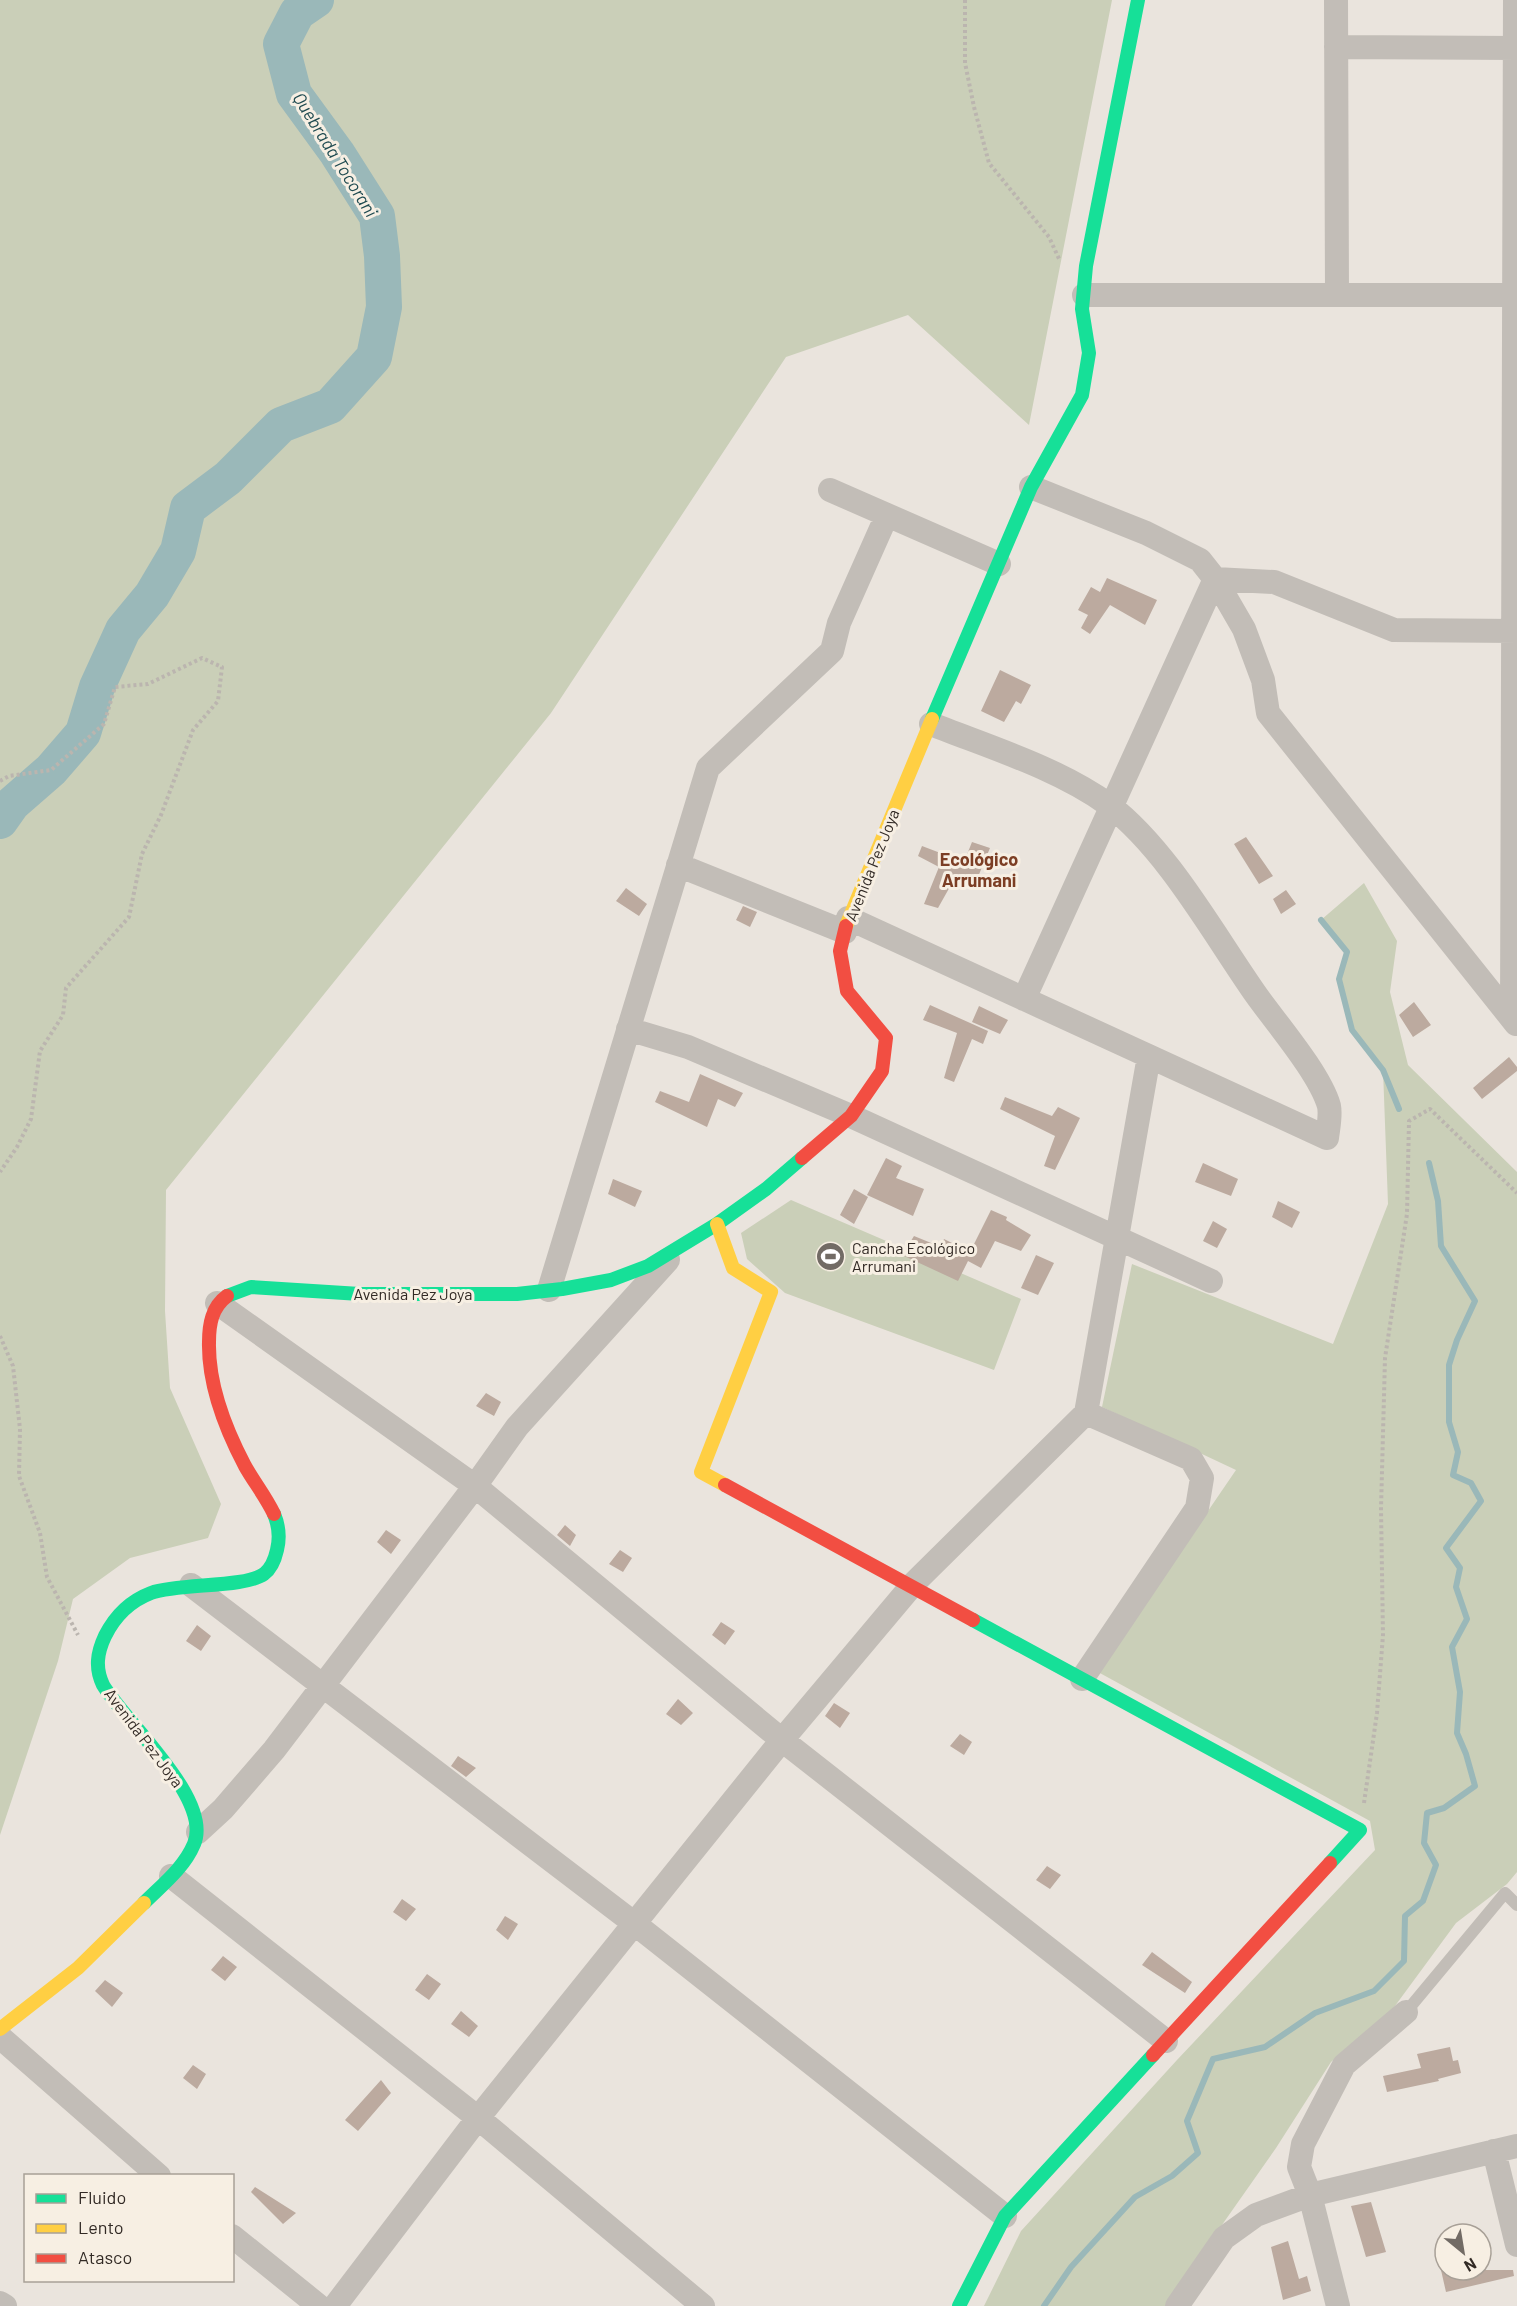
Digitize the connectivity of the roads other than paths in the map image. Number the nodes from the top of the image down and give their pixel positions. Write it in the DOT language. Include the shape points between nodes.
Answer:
graph roads {
  1 [pos="1138,0"];
  2 [pos="1336,0"];
  3 [pos="1515,0"];
  4 [pos="1336,47"];
  5 [pos="1516,48"];
  6 [pos="1084,295"];
  7 [pos="1337,295"];
  8 [pos="1516,295"];
  9 [pos="1031,487"];
  10 [pos="830,490"];
  11 [pos="887,515"];
  12 [pos="999,564"];
  13 [pos="1215,579"];
  14 [pos="1515,631"];
  15 [pos="931,723"];
  16 [pos="1111,808"];
  17 [pos="678,865"];
  18 [pos="847,925"];
  19 [pos="1024,999"];
  20 [pos="1515,1021"];
  21 [pos="628,1029"];
  22 [pos="1149,1056"];
  23 [pos="851,1116"];
  24 [pos="717,1224"];
  25 [pos="1117,1237"];
  26 [pos="677,1250"];
  27 [pos="1211,1281"];
  28 [pos="549,1290"];
  29 [pos="217,1303"];
  30 [pos="1086,1413"];
  31 [pos="475,1486"];
  32 [pos="191,1585"];
  33 [pos="911,1586"];
  34 [pos="1082,1679"];
  35 [pos="322,1684"];
  36 [pos="782,1740"];
  37 [pos="198,1832"];
  38 [pos="171,1876"];
  39 [pos="1517,1905"];
  40 [pos="635,1924"];
  41 [pos="1406,2012"];
  42 [pos="0,2029"];
  43 [pos="0,2037"];
  44 [pos="1166,2041"];
  45 [pos="478,2118"];
  46 [pos="1506,2148"];
  47 [pos="158,2174"];
  48 [pos="1310,2195"];
  49 [pos="1005,2216"];
  50 [pos="234,2238"];
  51 [pos="1517,2245"];
  52 [pos="0,2303"];
  53 [pos="5,2306"];
  54 [pos="318,2306"];
  55 [pos="335,2306"];
  56 [pos="703,2306"];
  57 [pos="959,2306"];
  58 [pos="1177,2306"];
  59 [pos="1338,2306"];
  1 -- 6 [label="street, Avenida Pez Joya" via="1086,266"];
  2 -- 4 [label="street"];
  3 -- 5 [label="street"];
  4 -- 5 [label="street"];
  4 -- 7 [label="street"];
  5 -- 8 [label="street"];
  6 -- 7 [label="street"];
  6 -- 9 [label="street, Avenida Pez Joya" via="1082,309 1089,353 1082,395"];
  7 -- 8 [label="street"];
  8 -- 14 [label="street"];
  9 -- 12 [label="street, Avenida Pez Joya"];
  9 -- 13 [label="street" via="1146,533 1200,560"];
  10 -- 11 [label="street"];
  11 -- 12 [label="street"];
  11 -- 17 [label="street" via="839,622 832,651 708,768"];
  12 -- 15 [label="street, Avenida Pez Joya"];
  13 -- 14 [label="street" via="1274,582 1394,630"];
  13 -- 16 [label="street"];
  13 -- 20 [label="street" via="1244,629 1263,680 1268,713"];
  14 -- 20 [label="street"];
  15 -- 16 [label="street" via="1064,778"];
  15 -- 18 [label="street, Avenida Pez Joya"];
  16 -- 19 [label="street"];
  16 -- 22 [label="street" via="1143,838 1176,879 1315,1077 1329,1107 1327,1138"];
  17 -- 18 [label="street"];
  17 -- 21 [label="street"];
  18 -- 19 [label="street"];
  18 -- 23 [label="street, Avenida Pez Joya" via="840,951 847,991 886,1038 882,1071"];
  19 -- 22 [label="street"];
  21 -- 23 [label="street" via="688,1047"];
  21 -- 28 [label="street"];
  22 -- 25 [label="street"];
  23 -- 24 [label="street, Avenida Pez Joya" via="765,1190"];
  23 -- 25 [label="street"];
  24 -- 26 [label="street, Avenida Pez Joya"];
  24 -- 33 [label="street" via="733,1268 771,1292 701,1472"];
  25 -- 27 [label="street"];
  25 -- 30 [label="street"];
  26 -- 28 [label="street, Avenida Pez Joya" via="611,1280"];
  26 -- 31 [label="street" via="517,1427"];
  28 -- 29 [label="street, Avenida Pez Joya" via="517,1294 360,1294 251,1287 234,1291"];
  29 -- 31 [label="street"];
  29 -- 32 [label="street, Avenida Pez Joya" via="208,1348 214,1383 226,1424 279,1533 276,1559 264,1575 245,1581"];
  30 -- 33 [label="street"];
  30 -- 34 [label="street" via="1191,1459 1202,1478 1197,1508"];
  31 -- 35 [label="street"];
  31 -- 36 [label="street"];
  32 -- 35 [label="street"];
  32 -- 37 [label="street, Avenida Pez Joya" via="151,1591 128,1604 111,1624 101,1645 98,1671 110,1696 180,1783 197,1814"];
  33 -- 34 [label="street"];
  33 -- 36 [label="street"];
  34 -- 44 [label="street" via="1360,1830"];
  35 -- 37 [label="street" via="274,1750"];
  35 -- 40 [label="street"];
  36 -- 40 [label="street"];
  36 -- 44 [label="street"];
  37 -- 38 [label="street" via="189,1855"];
  38 -- 42 [label="street" via="86,1960"];
  38 -- 45 [label="street"];
  39 -- 41 [label="lane" via="1505,1893"];
  40 -- 45 [label="street"];
  40 -- 49 [label="street"];
  41 -- 48 [label="street" via="1344,2065 1303,2144 1299,2167"];
  43 -- 47 [label="street"];
  44 -- 49 [label="street"];
  45 -- 55 [label="street"];
  45 -- 56 [label="street"];
  46 -- 48 [label="street"];
  46 -- 51 [label="street"];
  48 -- 58 [label="street" via="1256,2215 1224,2238"];
  48 -- 59 [label="street"];
  49 -- 57 [label="street"];
  50 -- 54 [label="street"];
  52 -- 53 [label="street"];
}
